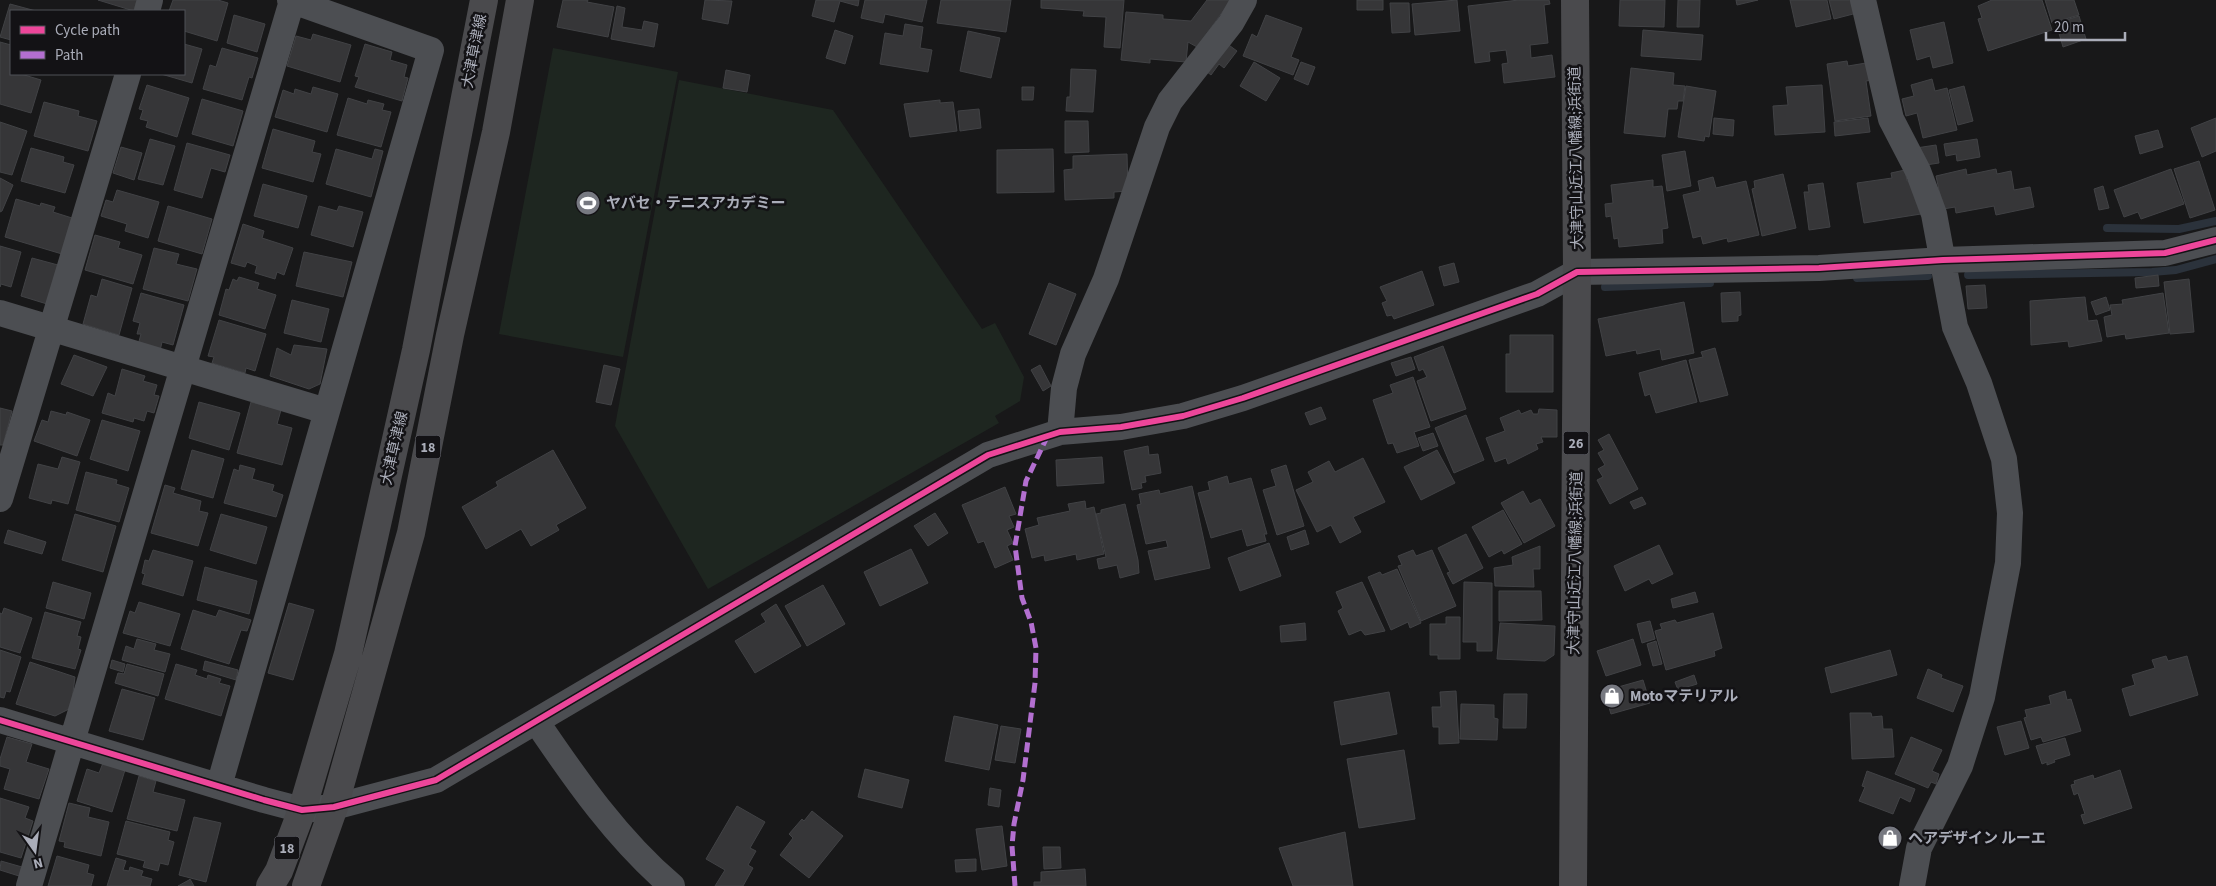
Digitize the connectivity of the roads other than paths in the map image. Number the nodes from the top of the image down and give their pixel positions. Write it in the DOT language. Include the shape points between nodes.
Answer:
graph roads {
  1 [pos="291,0"];
  2 [pos="484,0"];
  3 [pos="520,0"];
  4 [pos="1244,0"];
  5 [pos="1575,0"];
  6 [pos="1863,0"];
  7 [pos="128,75"];
  8 [pos="2216,240"];
  9 [pos="1943,260"];
  10 [pos="1577,272"];
  11 [pos="0,313"];
  12 [pos="51,329"];
  13 [pos="183,368"];
  14 [pos="326,411"];
  15 [pos="1060,432"];
  16 [pos="0,499"];
  17 [pos="0,720"];
  18 [pos="536,721"];
  19 [pos="72,742"];
  20 [pos="219,786"];
  21 [pos="334,807"];
  22 [pos="302,810"];
  23 [pos="29,886"];
  24 [pos="270,886"];
  25 [pos="306,886"];
  26 [pos="672,886"];
  27 [pos="1573,886"];
  28 [pos="1912,886"];
  1 -- 13 [label="street"];
  1 -- 14 [label="street" via="431,50"];
  2 -- 22 [label="main road, 大津草津線 / 18" via="416,350 348,654"];
  3 -- 21 [label="main road, 18" via="496,132 450,335 411,533"];
  4 -- 15 [label="street" via="1231,23 1170,101 1157,127 1106,279 1073,354 1064,388"];
  5 -- 10 [label="main road, 大津守山近江八幡線;浜街道 / 26"];
  6 -- 9 [label="street" via="1891,119 1918,171 1934,214"];
  7 -- 12 [label="street"];
  8 -- 9 [label="street" via="2165,252"];
  9 -- 10 [label="street" via="1819,268"];
  9 -- 28 [label="street" via="1955,327 1979,383 2004,459 2010,513 2008,563 1982,697 1960,766 1920,848"];
  10 -- 15 [label="street" via="1537,294 1243,398 1166,419"];
  10 -- 27 [label="main road, 大津守山近江八幡線;浜街道 / 26"];
  11 -- 12 [label="street"];
  12 -- 13 [label="street"];
  12 -- 16 [label="street"];
  13 -- 14 [label="street"];
  13 -- 19 [label="street"];
  14 -- 20 [label="street"];
  15 -- 18 [label="street" via="988,455"];
  17 -- 19 [label="street"];
  18 -- 21 [label="street" via="436,780"];
  18 -- 26 [label="street" via="574,778 622,838"];
  19 -- 20 [label="street"];
  19 -- 23 [label="street"];
  20 -- 22 [label="street"];
  21 -- 22 [label="street"];
  21 -- 25 [label="main road, 18"];
  22 -- 24 [label="main road, 大津草津線 / 18"];
}
